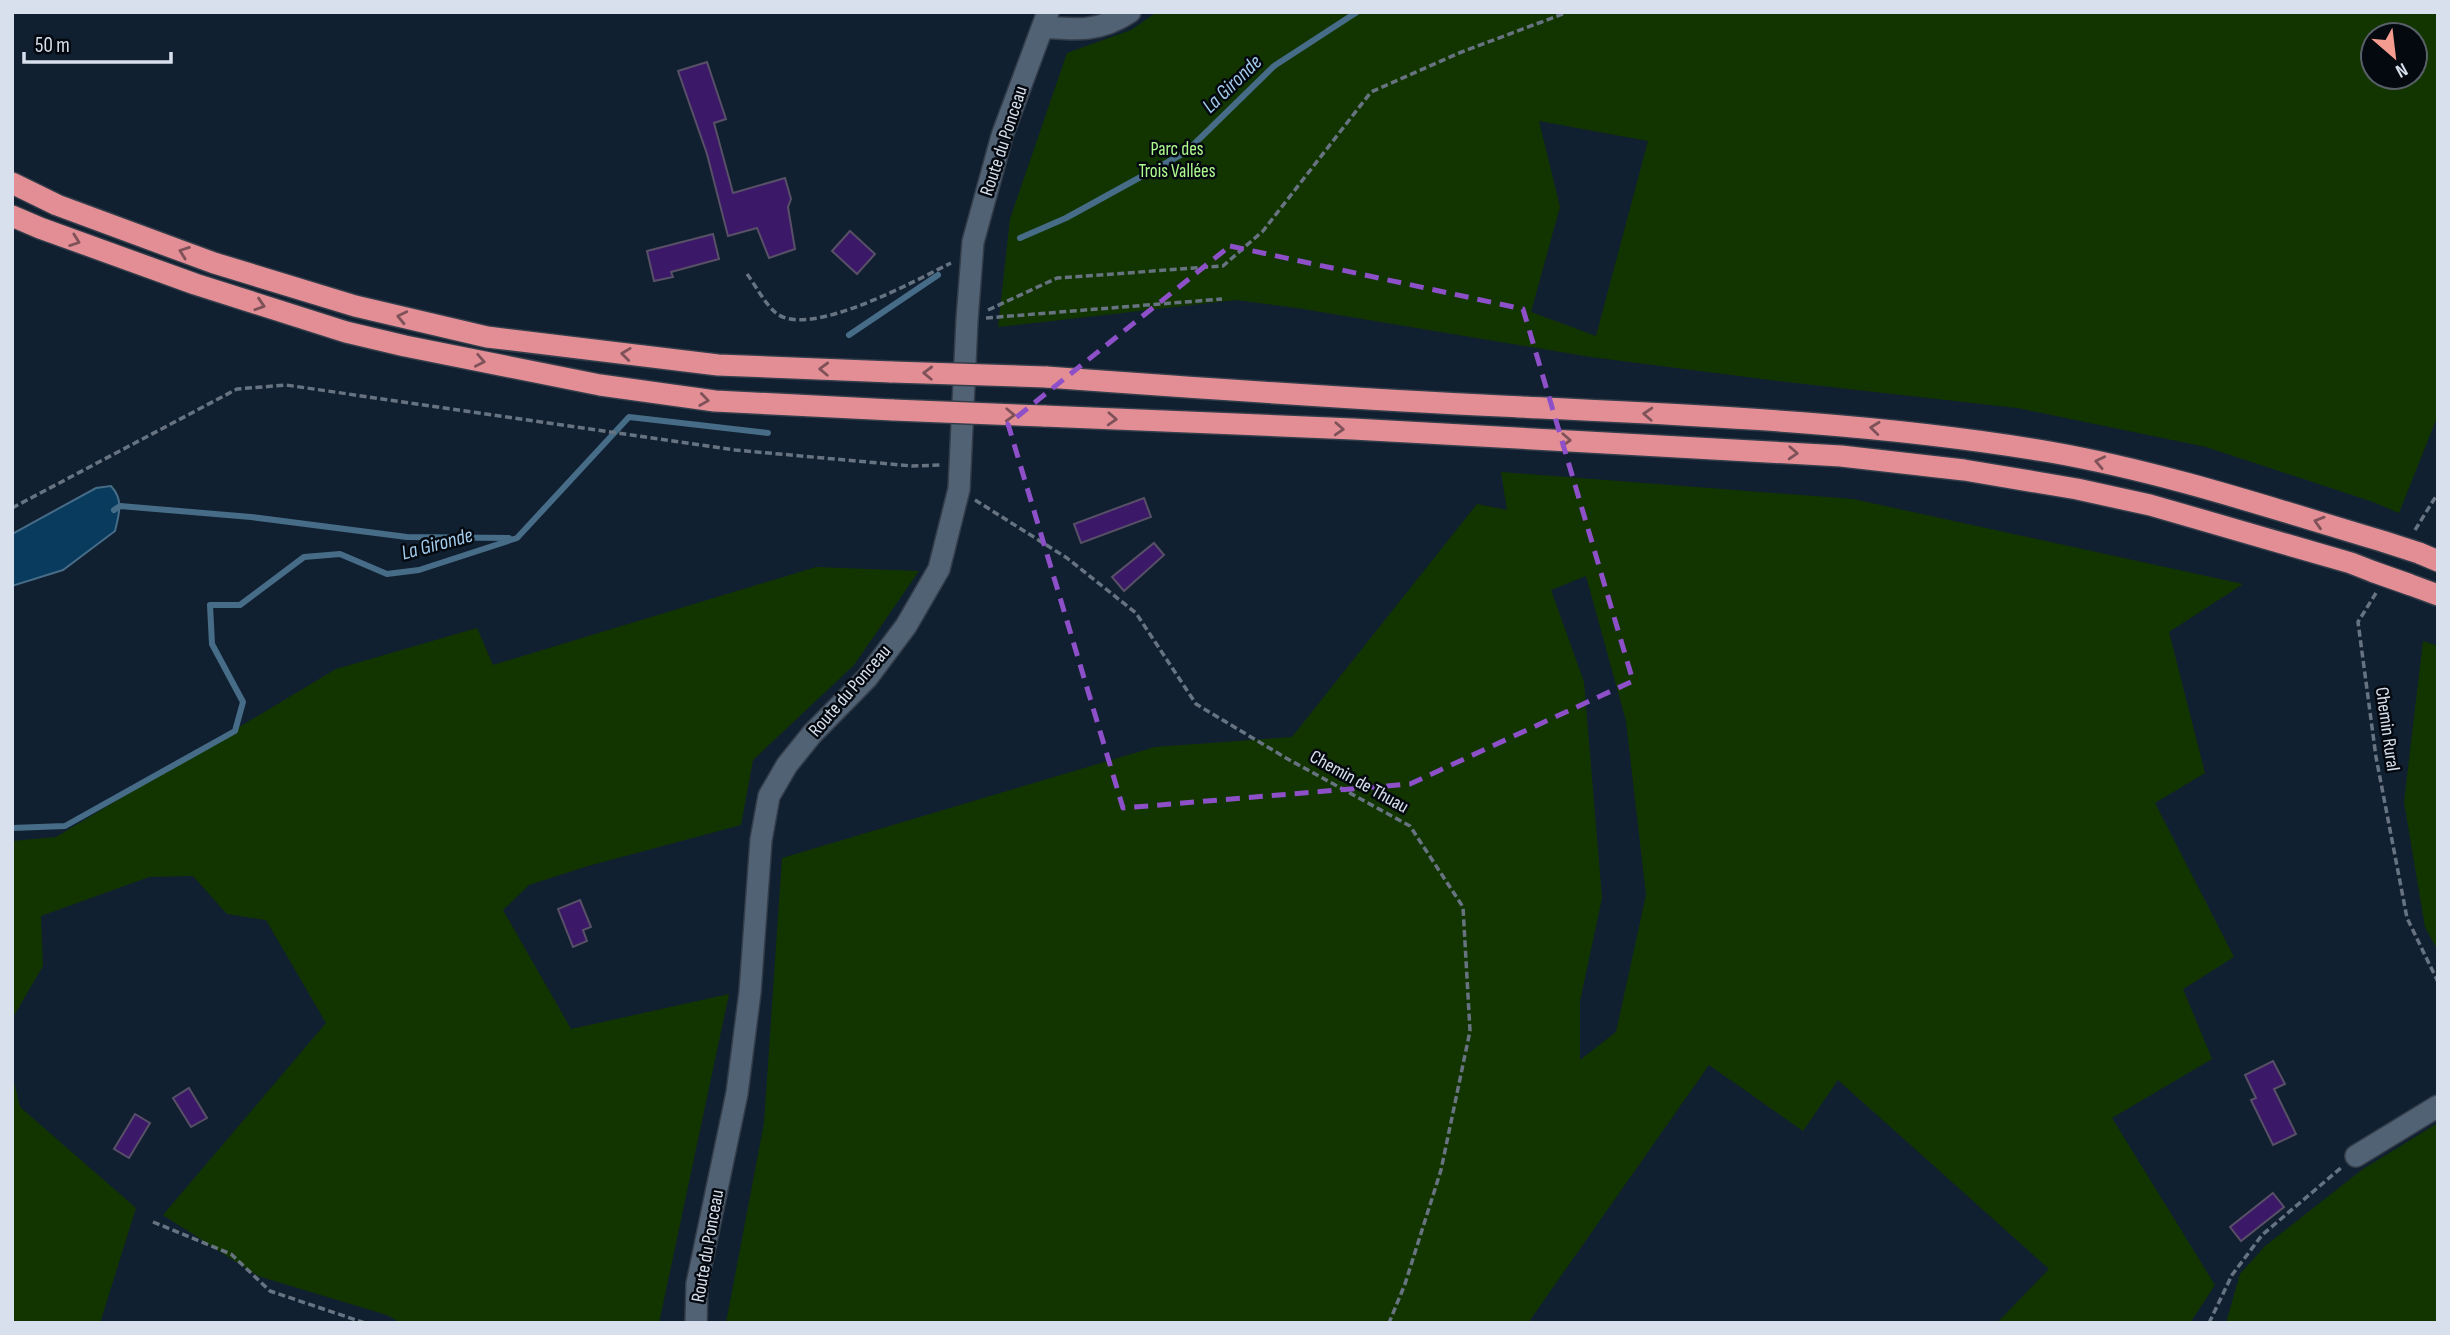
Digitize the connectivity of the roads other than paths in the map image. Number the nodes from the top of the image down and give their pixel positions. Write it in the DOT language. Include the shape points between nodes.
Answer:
graph roads {
  1 [pos="1130,12"];
  2 [pos="1046,20"];
  3 [pos="12,183"];
  4 [pos="12,216"];
  5 [pos="2422,551"];
  6 [pos="2438,595"];
  7 [pos="2438,1106"];
  8 [pos="2356,1156"];
  9 [pos="696,1323"];
  1 -- 2 [label="street" via="1084,30"];
  2 -- 9 [label="street, Route du Ponceau" via="1002,136 973,242 959,489 939,569 906,626 867,678 811,734 769,796 737,1093 697,1284"];
  5 -- 3 [label="highway, one-way, bridge" via="2159,474 1943,436 1831,424 1046,377 718,365 487,337 355,306 214,263 57,205"];
  4 -- 6 [label="highway, one-way, bridge" via="195,284 346,332 600,385 715,401 1841,456 2077,489 2150,505 2351,563 2377,580 2408,584"];
  7 -- 8 [label="street"];
}
